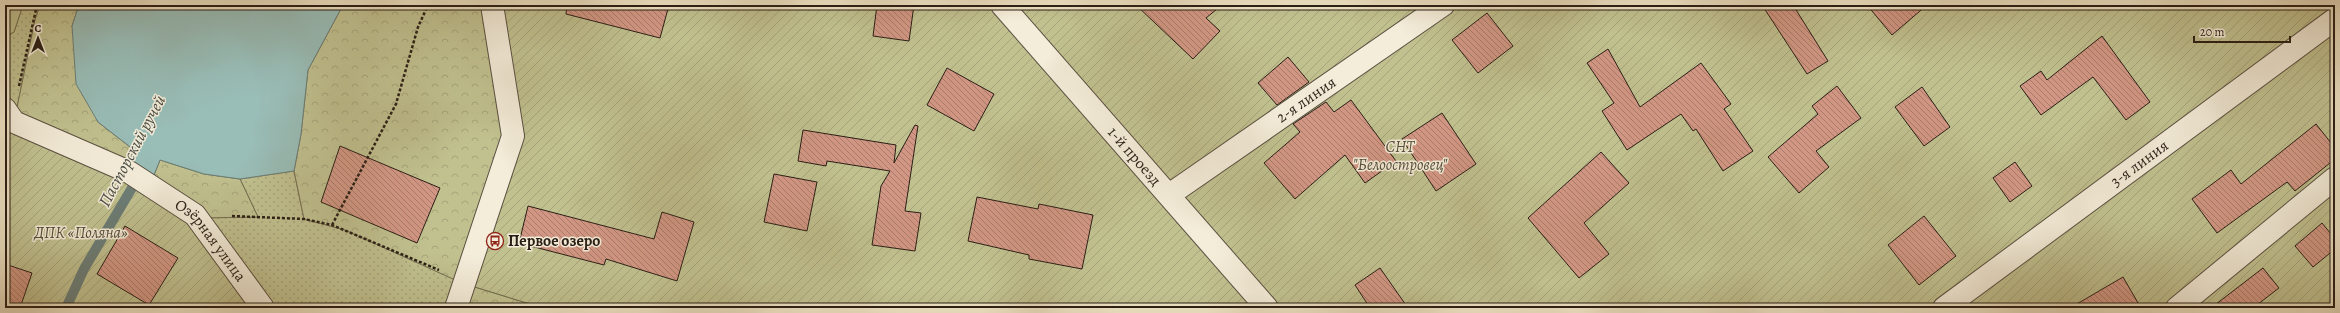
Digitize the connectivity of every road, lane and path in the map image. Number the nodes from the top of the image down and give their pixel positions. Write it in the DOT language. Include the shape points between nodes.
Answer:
graph roads {
  1 [pos="37,5"];
  2 [pos="428,5"];
  3 [pos="492,5"];
  4 [pos="1002,5"];
  5 [pos="1442,5"];
  6 [pos="2335,19"];
  7 [pos="7,118"];
  8 [pos="2335,178"];
  9 [pos="1170,195"];
  10 [pos="195,215"];
  11 [pos="332,225"];
  12 [pos="466,281"];
  13 [pos="263,308"];
  14 [pos="456,308"];
  15 [pos="1267,308"];
  16 [pos="1944,308"];
  17 [pos="2177,308"];
  1 -- 7 [label="path"];
  2 -- 11 [label="path" via="418,27 396,104"];
  3 -- 12 [label="street" via="513,136"];
  4 -- 9 [label="street, 1-й проезд"];
  5 -- 9 [label="street, 2-я линия"];
  6 -- 16 [label="street, 3-я линия"];
  7 -- 10 [label="street, Озёрная улица" via="138,177"];
  8 -- 17 [label="street"];
  9 -- 15 [label="street, 1-й проезд"];
  10 -- 11 [label="path" via="304,219"];
  10 -- 13 [label="street, Озёрная улица"];
  11 -- 12 [label="path"];
  12 -- 14 [label="street"];
}
